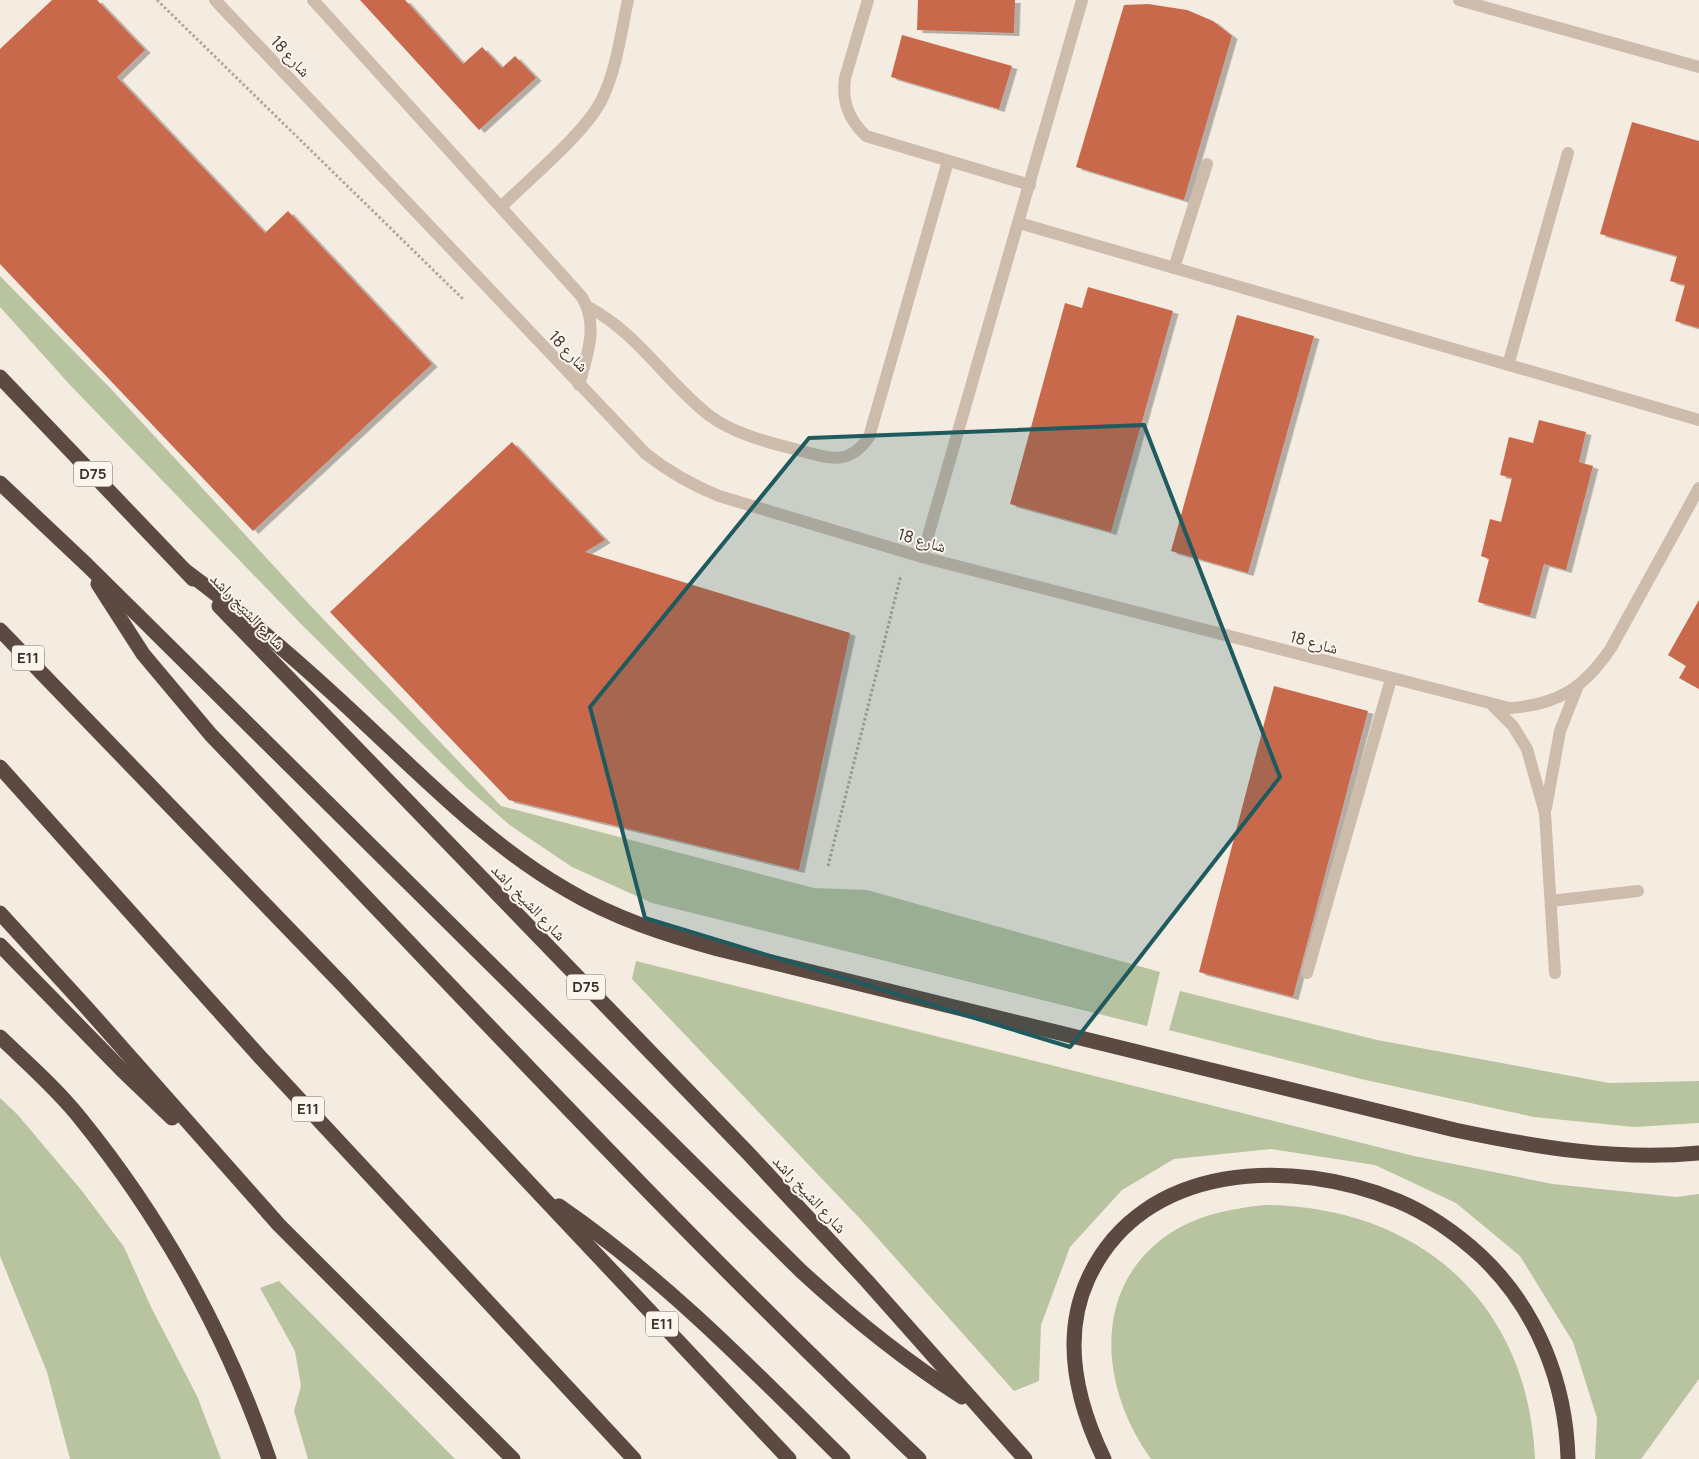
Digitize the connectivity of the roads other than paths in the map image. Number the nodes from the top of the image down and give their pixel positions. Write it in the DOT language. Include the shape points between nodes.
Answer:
graph roads {
  1 [pos="215,0"];
  2 [pos="313,0"];
  3 [pos="628,0"];
  4 [pos="868,0"];
  5 [pos="1082,0"];
  6 [pos="1459,0"];
  7 [pos="1699,67"];
  8 [pos="1568,153"];
  9 [pos="948,162"];
  10 [pos="1207,164"];
  11 [pos="1030,185"];
  12 [pos="501,207"];
  13 [pos="1019,223"];
  14 [pos="1174,268"];
  15 [pos="588,307"];
  16 [pos="1508,365"];
  17 [pos="0,377"];
  18 [pos="579,385"];
  19 [pos="1699,420"];
  20 [pos="0,483"];
  21 [pos="1699,488"];
  22 [pos="922,557"];
  23 [pos="87,565"];
  24 [pos="187,572"];
  25 [pos="0,630"];
  26 [pos="1391,679"];
  27 [pos="1577,688"];
  28 [pos="1494,706"];
  29 [pos="0,767"];
  30 [pos="0,780"];
  31 [pos="34,805"];
  32 [pos="1545,813"];
  33 [pos="1638,891"];
  34 [pos="1551,901"];
  35 [pos="0,913"];
  36 [pos="0,945"];
  37 [pos="1555,973"];
  38 [pos="1307,974"];
  39 [pos="0,1037"];
  40 [pos="1699,1153"];
  41 [pos="215,1156"];
  42 [pos="535,1190"];
  43 [pos="978,1407"];
  44 [pos="270,1459"];
  45 [pos="513,1459"];
  46 [pos="634,1459"];
  47 [pos="789,1459"];
  48 [pos="843,1459"];
  49 [pos="919,1459"];
  50 [pos="1025,1459"];
  51 [pos="1104,1459"];
  52 [pos="1568,1459"];
  1 -- 18 [label="street, شارع 18"];
  2 -- 12 [label="street"];
  3 -- 12 [label="street" via="614,66 603,99 580,130"];
  4 -- 9 [label="street" via="845,78 843,91 849,115 866,136"];
  5 -- 11 [label="street"];
  6 -- 7 [label="street"];
  8 -- 16 [label="street"];
  9 -- 11 [label="street"];
  9 -- 15 [label="street" via="869,437 851,455 826,457 732,430 692,402 620,328"];
  10 -- 14 [label="street"];
  11 -- 13 [label="street"];
  12 -- 15 [label="street"];
  13 -- 14 [label="street"];
  13 -- 22 [label="street"];
  14 -- 16 [label="street"];
  15 -- 18 [label="street" via="592,328"];
  16 -- 19 [label="street"];
  17 -- 24 [label="highway, شارع الشيخ راشد / D75"];
  18 -- 22 [label="street, شارع 18" via="646,454 693,486"];
  20 -- 23 [label="highway"];
  21 -- 27 [label="street, شارع 18" via="1611,648 1596,670"];
  22 -- 26 [label="street, شارع 18"];
  23 -- 43 [label="highway" via="801,1271 885,1344"];
  23 -- 49 [label="highway" via="144,654 211,734 672,1218"];
  24 -- 40 [label="highway" via="288,652 484,832 524,864 568,891 641,925 718,948 1455,1130 1551,1148 1647,1154"];
  24 -- 43 [label="highway, شارع الشيخ راشد / D75" via="747,1152"];
  25 -- 42 [label="highway, E11" via="341,983"];
  26 -- 28 [label="street, شارع 18"];
  26 -- 38 [label="street"];
  27 -- 28 [label="street, شارع 18" via="1554,700 1529,707"];
  27 -- 32 [label="street" via="1560,731"];
  28 -- 32 [label="street" via="1513,726 1527,749"];
  29 -- 31 [label="highway, E11"];
  30 -- 31 [label="highway"];
  31 -- 46 [label="highway, E11" via="261,1058"];
  32 -- 34 [label="street"];
  33 -- 34 [label="street"];
  34 -- 37 [label="street"];
  35 -- 41 [label="highway"];
  36 -- 41 [label="highway" via="133,1081"];
  39 -- 44 [label="highway" via="79,1117 161,1232 198,1295 230,1361"];
  41 -- 45 [label="highway" via="278,1225"];
  42 -- 47 [label="highway, E11"];
  42 -- 48 [label="highway" via="580,1220 666,1288 747,1362"];
  43 -- 50 [label="highway, شارع الشيخ راشد / D75"];
  51 -- 52 [label="highway" via="1083,1407 1074,1356 1077,1310 1093,1268 1120,1231 1156,1203 1207,1183 1238,1176 1271,1174 1336,1181 1400,1201 1457,1235 1482,1257 1505,1282 1540,1338 1553,1368 1562,1401"];
}
